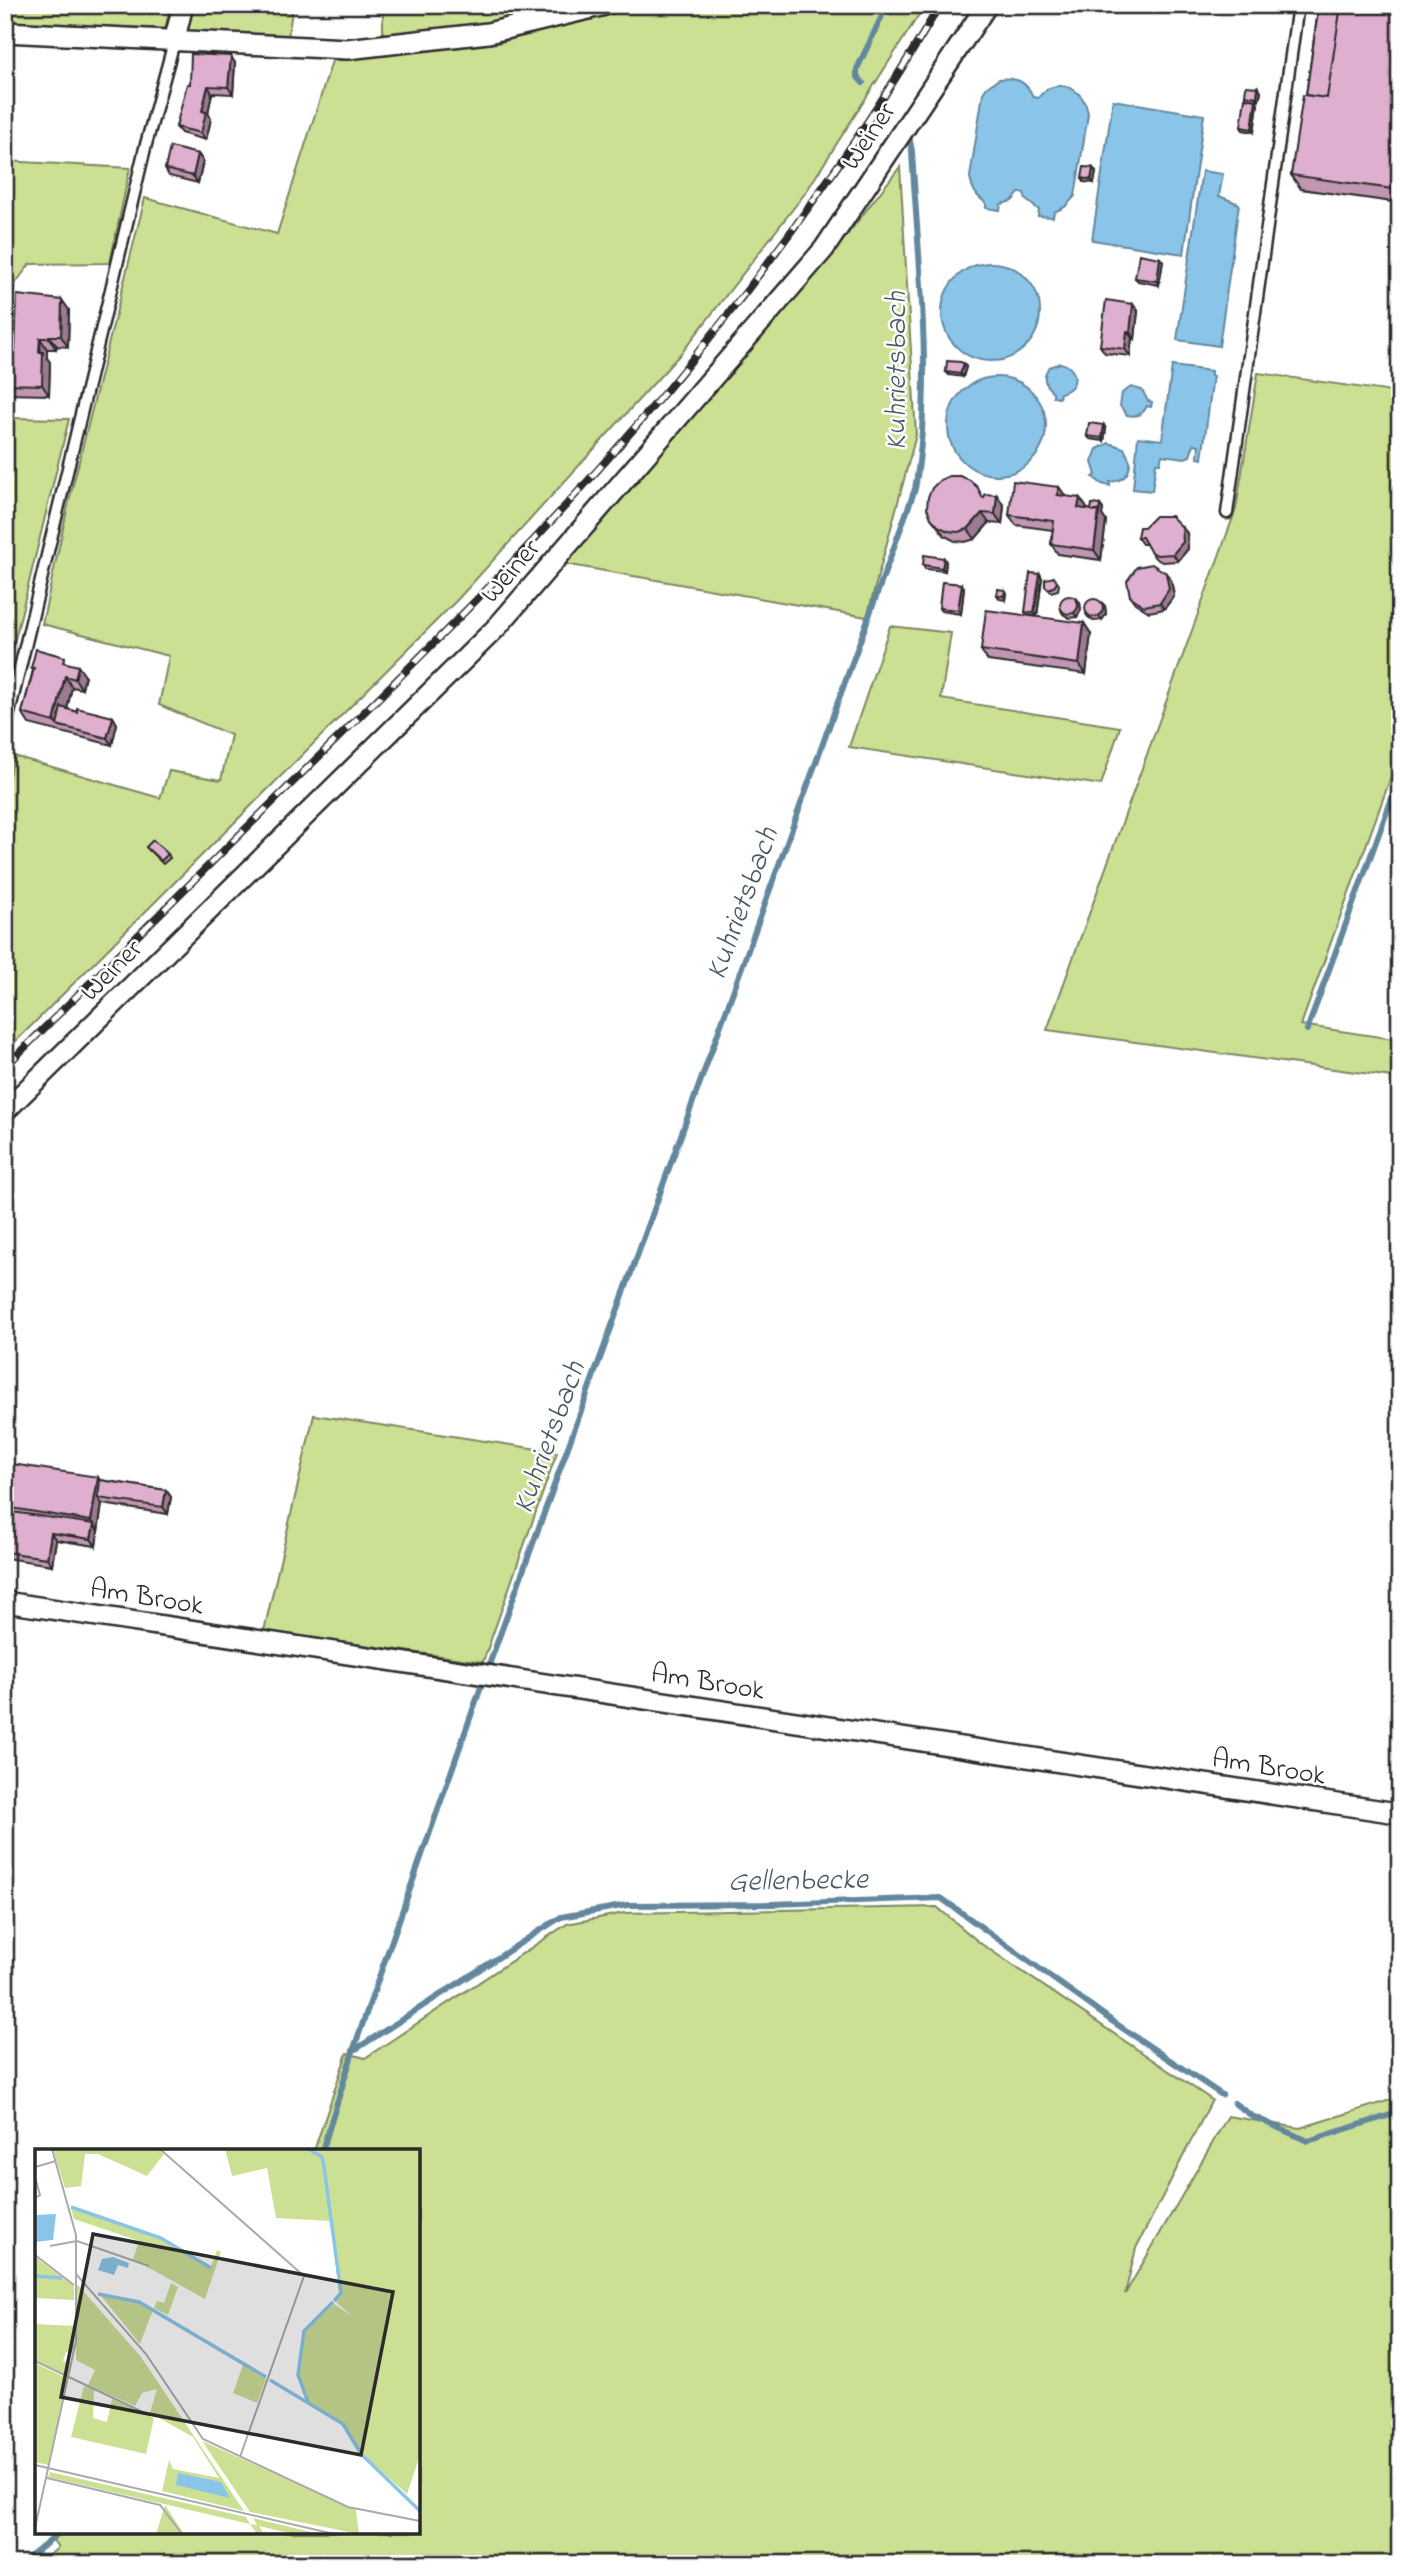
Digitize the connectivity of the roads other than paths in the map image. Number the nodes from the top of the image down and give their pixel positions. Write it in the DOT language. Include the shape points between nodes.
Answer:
graph roads {
  1 [pos="183,5"];
  2 [pos="605,5"];
  3 [pos="987,5"];
  4 [pos="1298,5"];
  5 [pos="5,32"];
  6 [pos="174,42"];
  7 [pos="1227,513"];
  8 [pos="5,730"];
  9 [pos="5,1111"];
  10 [pos="5,1602"];
  11 [pos="1400,1808"];
  1 -- 6 [label="street"];
  2 -- 6 [label="street" via="488,33 347,49"];
  3 -- 9 [label="street, Weiner" via="824,249 497,627"];
  4 -- 7 [label="lane"];
  5 -- 6 [label="street"];
  6 -- 8 [label="lane"];
  10 -- 11 [label="street, Am Brook" via="1397,1813"];
}
